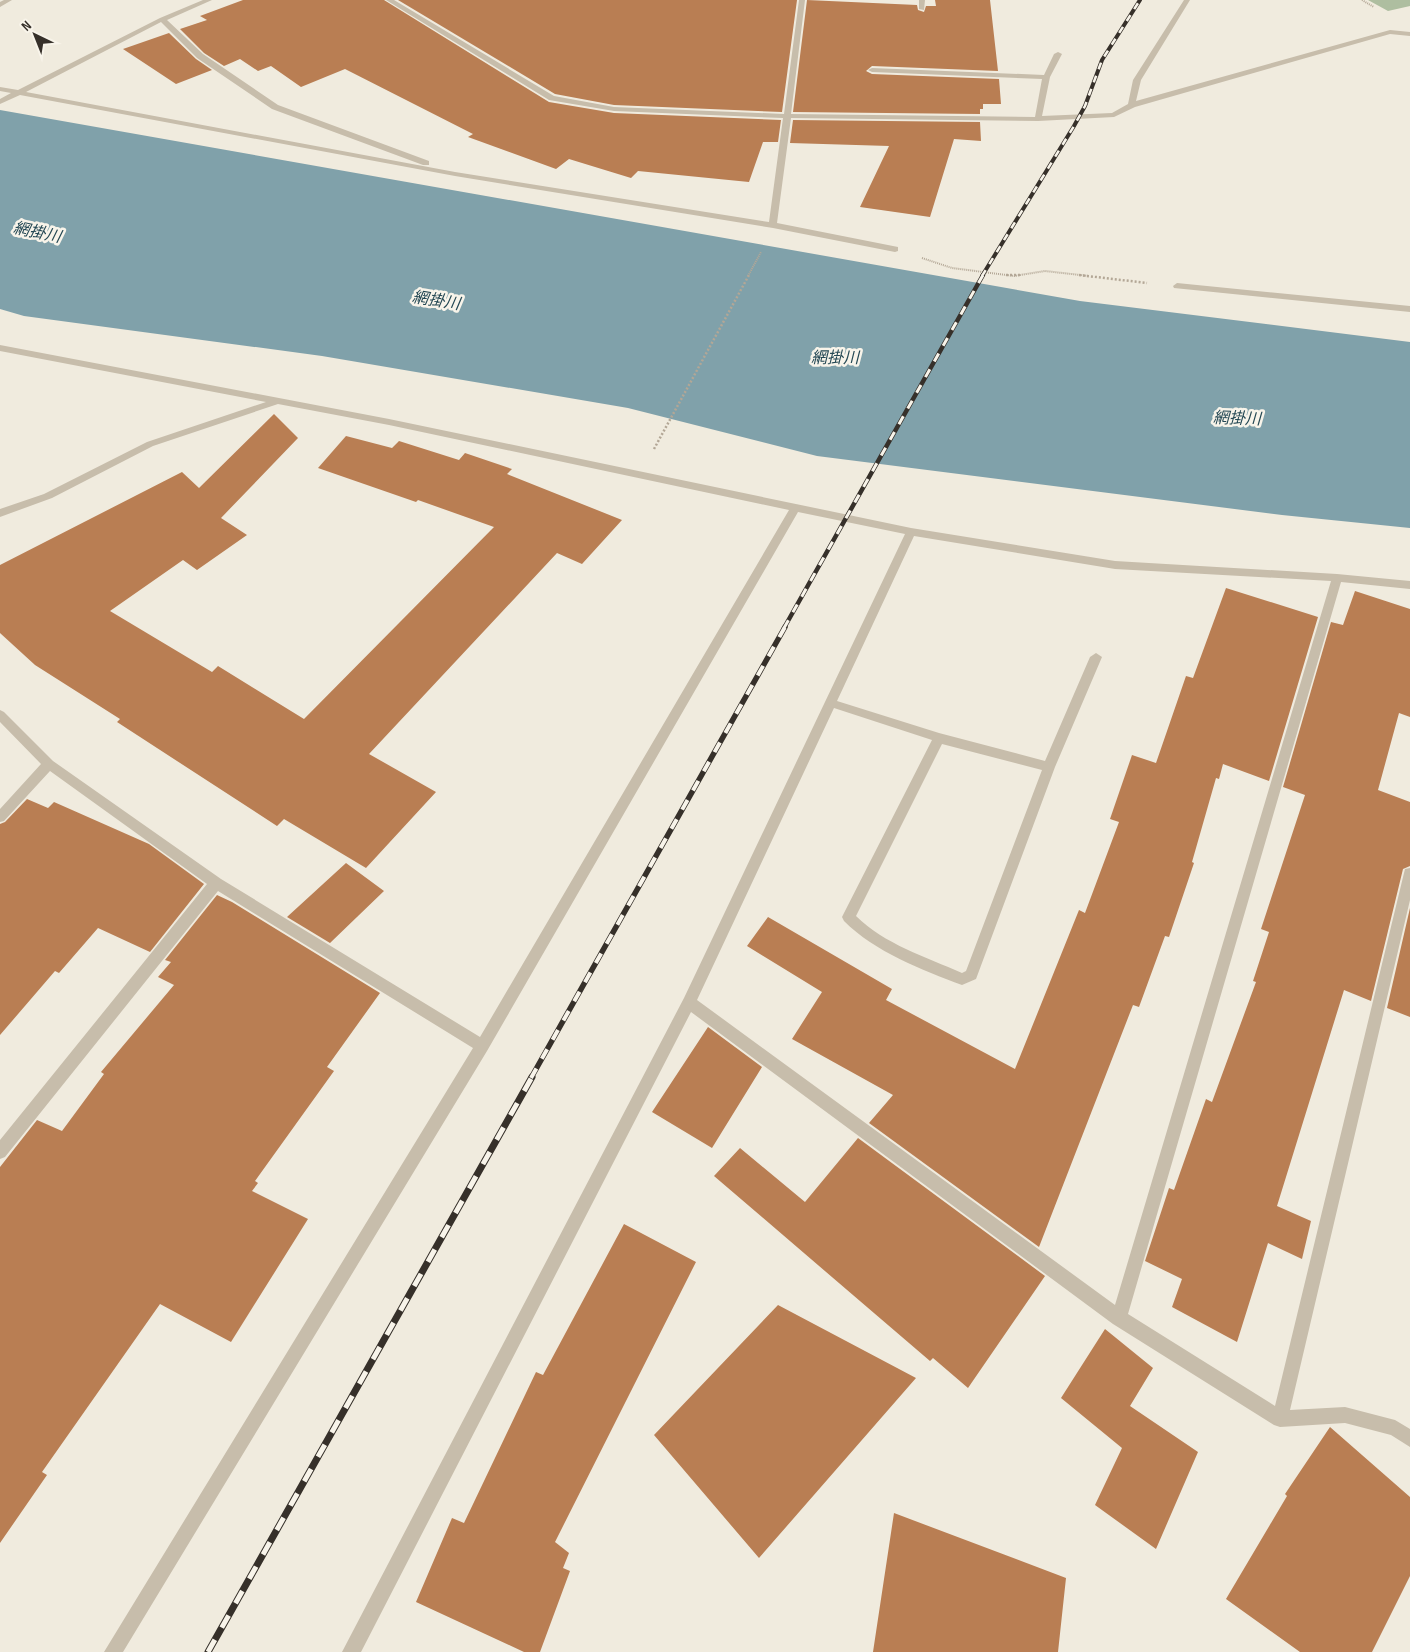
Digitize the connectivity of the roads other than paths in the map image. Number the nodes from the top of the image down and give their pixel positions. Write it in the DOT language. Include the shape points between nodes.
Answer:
graph roads {
  1 [pos="9,0"];
  2 [pos="209,0"];
  3 [pos="389,0"];
  4 [pos="802,0"];
  5 [pos="922,0"];
  6 [pos="1187,0"];
  7 [pos="181,1"];
  8 [pos="0,5"];
  9 [pos="193,6"];
  10 [pos="922,9"];
  11 [pos="162,19"];
  12 [pos="1410,34"];
  13 [pos="1058,54"];
  14 [pos="872,70"];
  15 [pos="1046,77"];
  16 [pos="0,89"];
  17 [pos="18,91"];
  18 [pos="3,100"];
  19 [pos="1132,105"];
  20 [pos="787,116"];
  21 [pos="1038,119"];
  22 [pos="455,174"];
  23 [pos="774,225"];
  24 [pos="895,249"];
  25 [pos="1177,286"];
  26 [pos="1410,309"];
  27 [pos="0,348"];
  28 [pos="277,401"];
  29 [pos="796,507"];
  30 [pos="0,513"];
  31 [pos="912,532"];
  32 [pos="1337,578"];
  33 [pos="1410,585"];
  34 [pos="1096,657"];
  35 [pos="831,703"];
  36 [pos="0,714"];
  37 [pos="939,738"];
  38 [pos="49,764"];
  39 [pos="1049,767"];
  40 [pos="0,817"];
  41 [pos="1410,873"];
  42 [pos="216,883"];
  43 [pos="689,1002"];
  44 [pos="482,1046"];
  45 [pos="0,1152"];
  46 [pos="1119,1318"];
  47 [pos="1280,1419"];
  48 [pos="1410,1440"];
  49 [pos="113,1652"];
  50 [pos="351,1652"];
  1 -- 8 [label="street"];
  2 -- 9 [label="street"];
  3 -- 20 [label="street" via="552,98 614,109"];
  4 -- 20 [label="street"];
  5 -- 10 [label="street"];
  6 -- 19 [label="street" via="1137,80"];
  7 -- 9 [label="street"];
  9 -- 11 [label="street"];
  11 -- 17 [label="street"];
  11 -- 22 [label="street" via="200,56 276,107"];
  12 -- 19 [label="street" via="1390,32"];
  13 -- 15 [label="street"];
  14 -- 15 [label="street"];
  15 -- 21 [label="street"];
  16 -- 17 [label="street"];
  17 -- 18 [label="street"];
  17 -- 22 [label="street"];
  19 -- 21 [label="street" via="1114,115"];
  20 -- 21 [label="street"];
  20 -- 23 [label="street"];
  22 -- 23 [label="street"];
  23 -- 24 [label="street"];
  25 -- 26 [label="street"];
  27 -- 28 [label="street"];
  28 -- 29 [label="street"];
  28 -- 30 [label="street" via="150,444 48,496"];
  29 -- 31 [label="street"];
  29 -- 44 [label="street"];
  31 -- 32 [label="street" via="1115,565"];
  31 -- 35 [label="street"];
  32 -- 33 [label="street"];
  32 -- 46 [label="street"];
  34 -- 39 [label="street"];
  35 -- 37 [label="street"];
  35 -- 43 [label="street"];
  36 -- 38 [label="street"];
  37 -- 39 [label="street"];
  37 -- 39 [label="street" via="849,917 872,938 962,979 971,975"];
  38 -- 40 [label="street"];
  38 -- 42 [label="street"];
  41 -- 47 [label="street"];
  42 -- 44 [label="street"];
  42 -- 45 [label="street"];
  43 -- 46 [label="street"];
  43 -- 50 [label="street"];
  44 -- 49 [label="street"];
  46 -- 47 [label="street"];
  47 -- 48 [label="street" via="1345,1416 1395,1428"];
}
